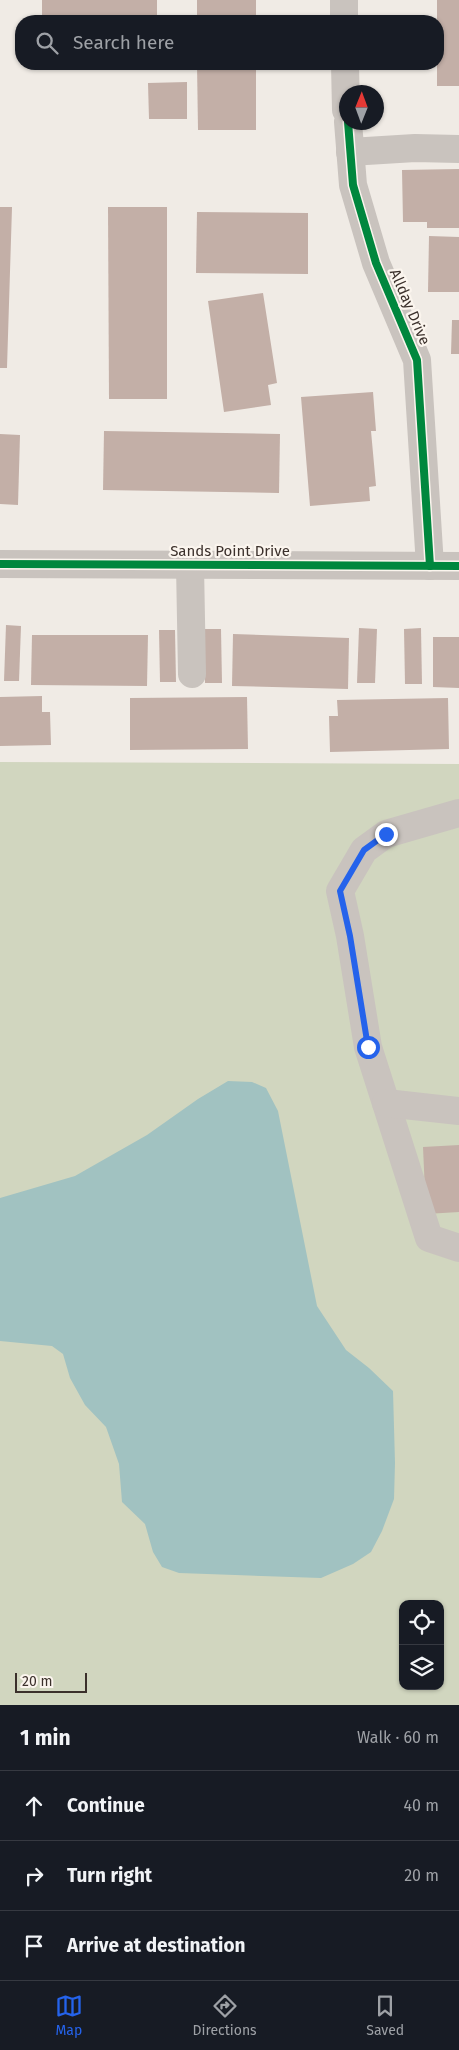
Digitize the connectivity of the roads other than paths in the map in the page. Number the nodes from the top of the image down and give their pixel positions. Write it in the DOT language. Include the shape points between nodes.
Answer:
graph roads {
  1 [pos="344,0"];
  2 [pos="344,15"];
  3 [pos="345,70"];
  4 [pos="345,85"];
  5 [pos="349,130"];
  6 [pos="459,148"];
  7 [pos="350,152"];
  8 [pos="0,564"];
  9 [pos="190,565"];
  10 [pos="430,566"];
  11 [pos="459,566"];
  12 [pos="192,674"];
  13 [pos="459,813"];
  14 [pos="386,1103"];
  15 [pos="459,1110"];
  16 [pos="459,1248"];
  1 -- 2 [label="street"];
  3 -- 4 [label="street"];
  5 -- 7 [label="street, Allday Drive"];
  6 -- 7 [label="street"];
  7 -- 10 [label="street, Allday Drive" via="353,185 376,263 417,360"];
  8 -- 9 [label="street, Sands Point Drive"];
  9 -- 10 [label="street, Sands Point Drive"];
  9 -- 12 [label="street"];
  10 -- 11 [label="street, Sands Point Drive"];
  13 -- 14 [label="street" via="386,834 364,850 340,891 368,1047"];
  14 -- 15 [label="street"];
  14 -- 16 [label="street" via="429,1238"];
}
